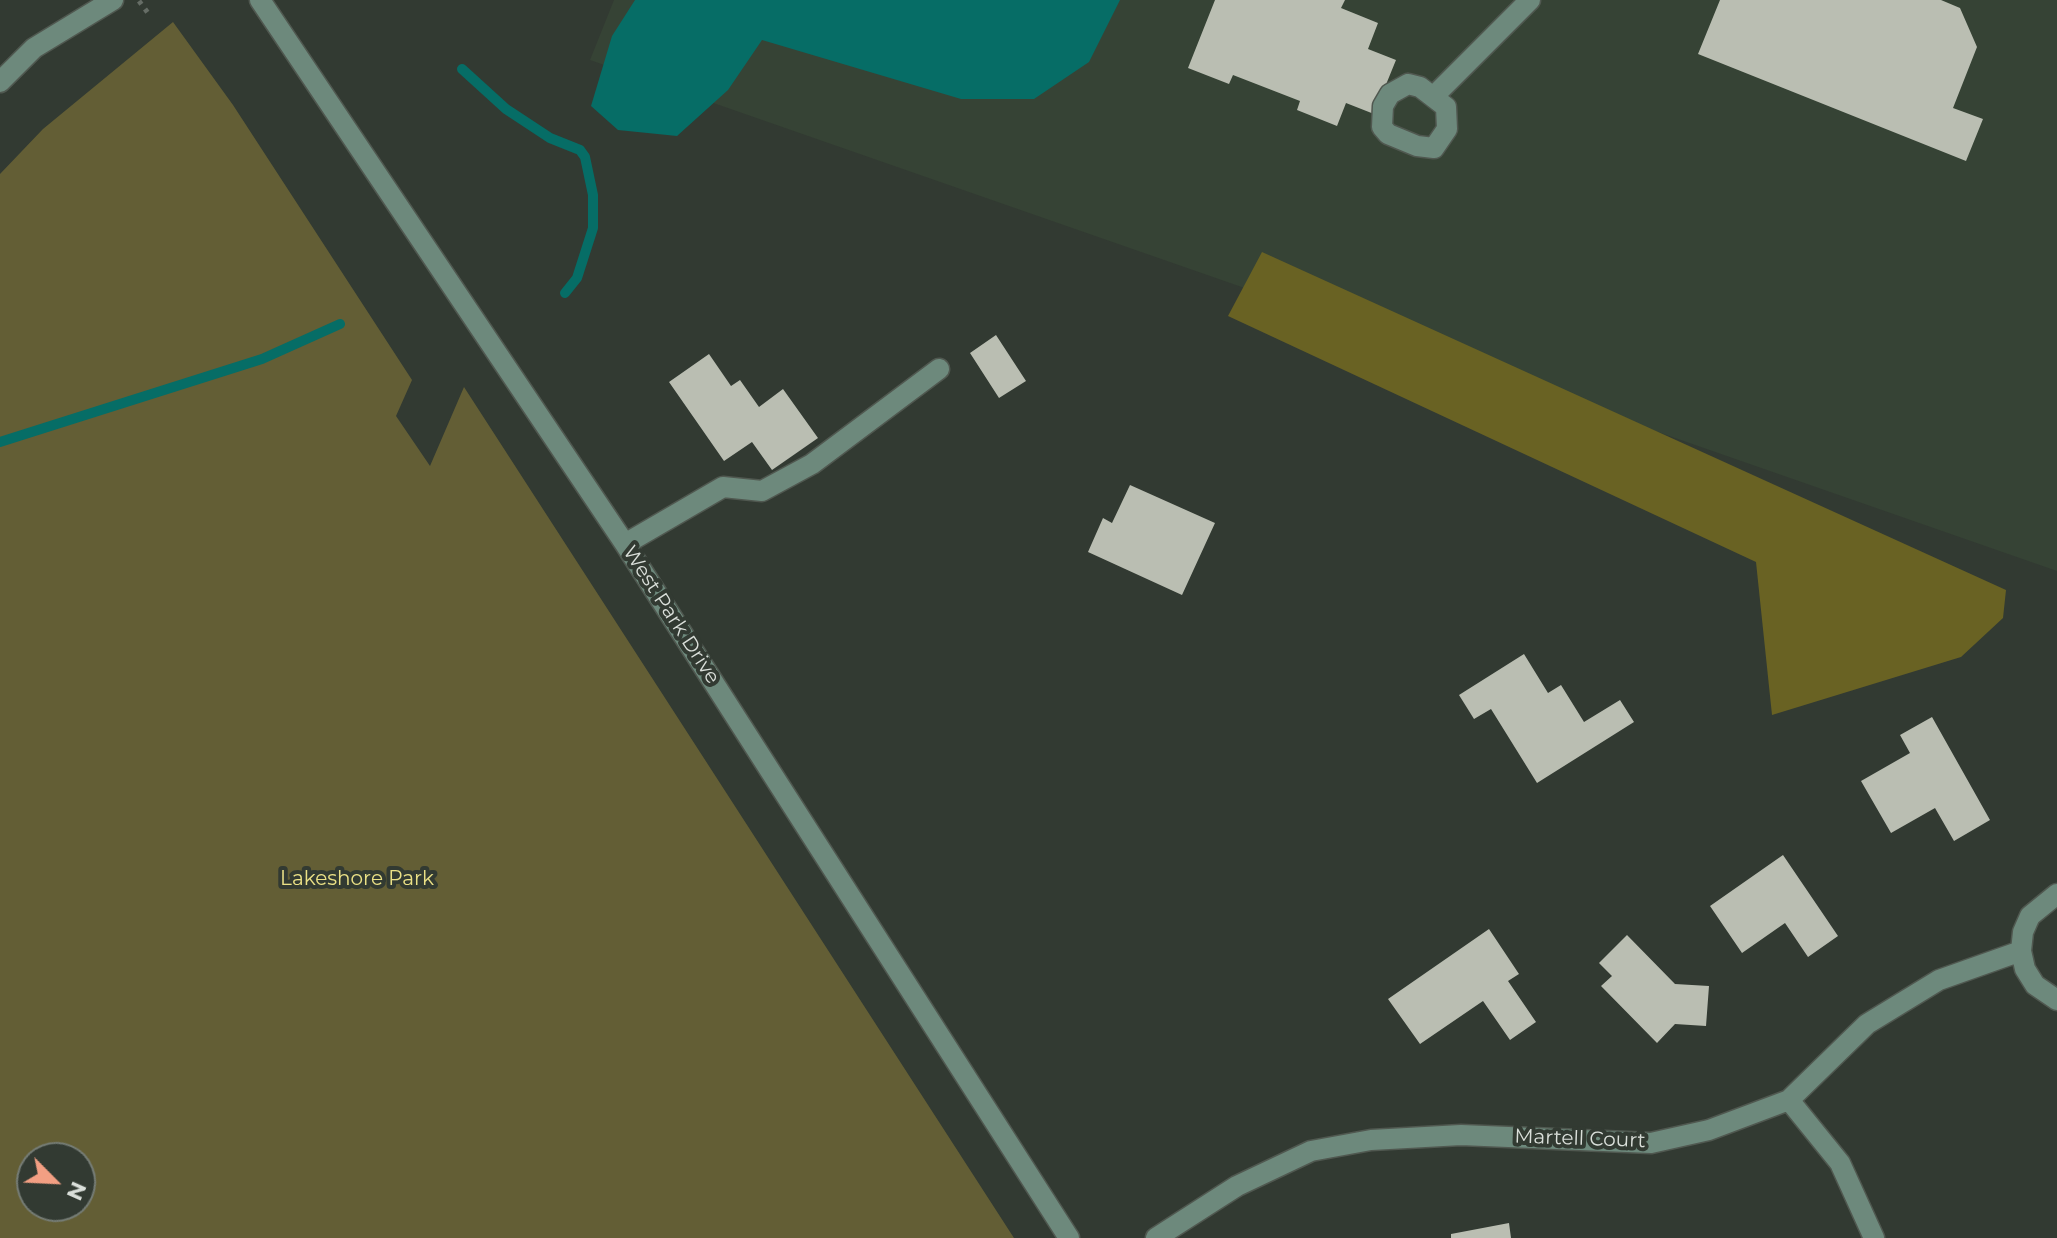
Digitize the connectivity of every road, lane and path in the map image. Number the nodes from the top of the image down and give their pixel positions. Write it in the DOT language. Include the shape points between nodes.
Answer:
graph roads {
  1 [pos="113,0"];
  2 [pos="139,0"];
  3 [pos="260,0"];
  4 [pos="1530,0"];
  5 [pos="151,17"];
  6 [pos="0,82"];
  7 [pos="1434,96"];
  8 [pos="939,369"];
  9 [pos="625,544"];
  10 [pos="2057,894"];
  11 [pos="2021,951"];
  12 [pos="2057,1000"];
  13 [pos="1789,1100"];
  14 [pos="1069,1238"];
  15 [pos="1156,1238"];
  16 [pos="1874,1238"];
  1 -- 6 [label="street" via="34,48"];
  2 -- 5 [label="path"];
  3 -- 9 [label="street, West Park Drive"];
  4 -- 7 [label="street"];
  8 -- 9 [label="street" via="812,464 762,491 723,487"];
  9 -- 14 [label="street, West Park Drive"];
  10 -- 11 [label="street" via="2030,916"];
  11 -- 12 [label="street" via="2035,985"];
  11 -- 13 [label="street, Martell Court" via="1939,980 1867,1024"];
  13 -- 15 [label="street, Martell Court" via="1709,1130 1651,1143 1461,1135 1371,1140 1311,1151 1237,1186"];
  13 -- 16 [label="street" via="1840,1163"];
}
